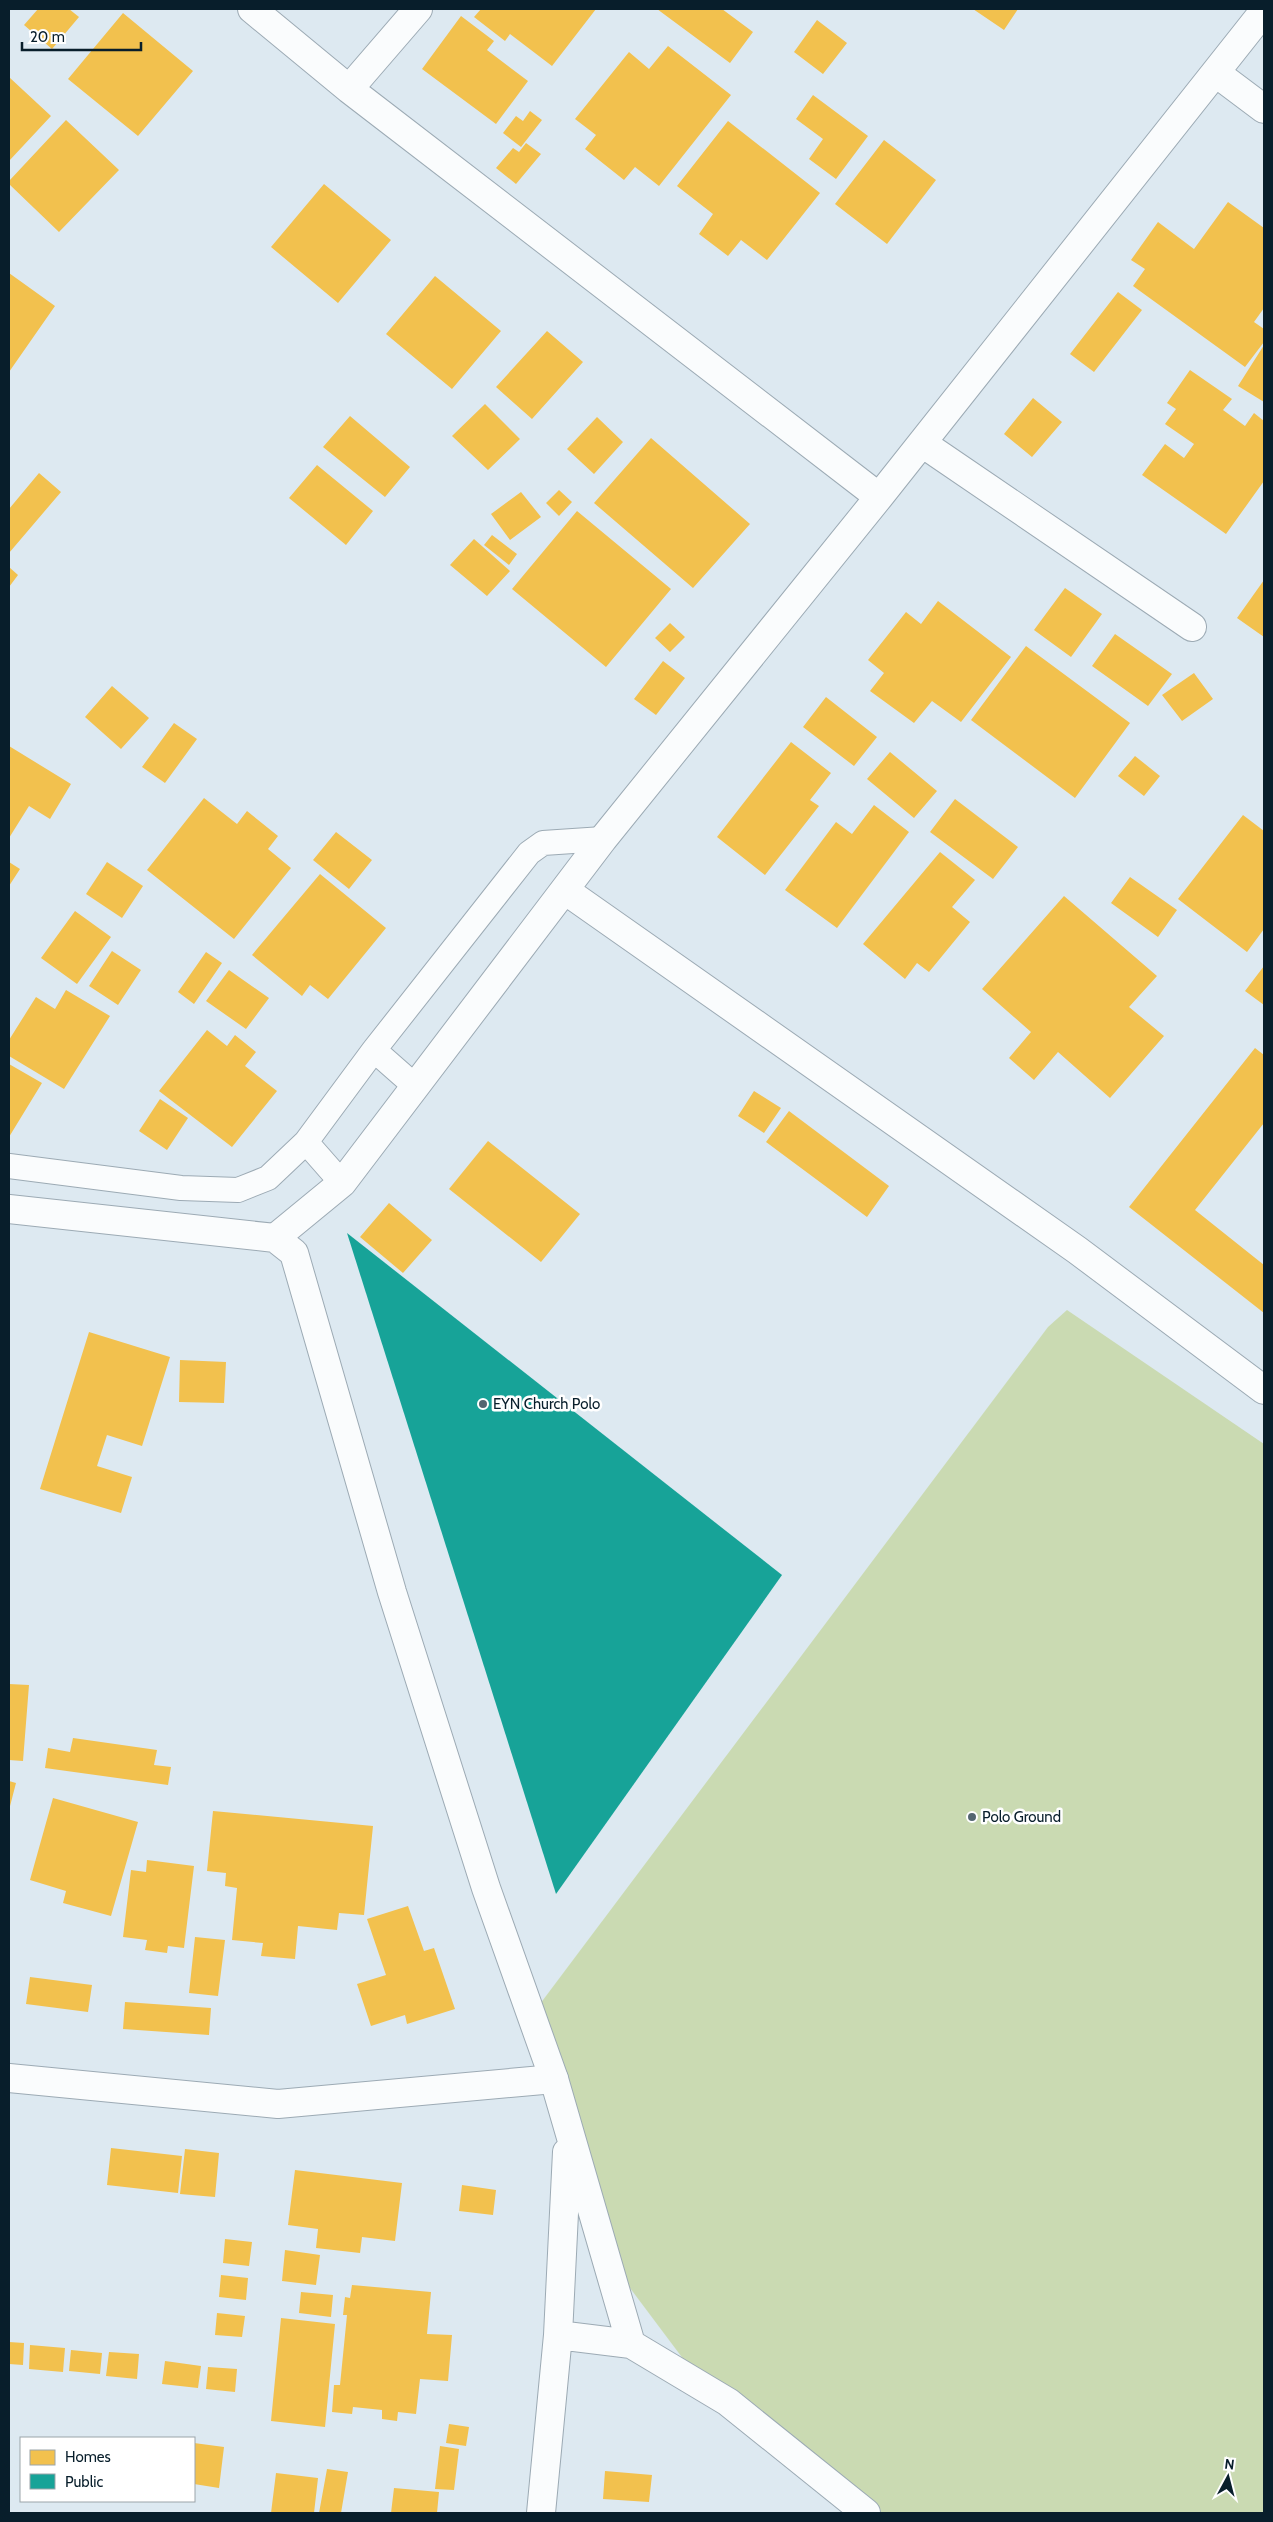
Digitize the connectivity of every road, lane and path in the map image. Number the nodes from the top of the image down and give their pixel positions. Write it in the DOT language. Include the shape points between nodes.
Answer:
graph roads {
  1 [pos="252,9"];
  2 [pos="418,9"];
  3 [pos="1264,11"];
  4 [pos="1216,73"];
  5 [pos="349,89"];
  6 [pos="1264,109"];
  7 [pos="922,442"];
  8 [pos="879,497"];
  9 [pos="1192,627"];
  10 [pos="603,839"];
  11 [pos="566,890"];
  12 [pos="374,1050"];
  13 [pos="416,1088"];
  14 [pos="306,1142"];
  15 [pos="9,1166"];
  16 [pos="342,1184"];
  17 [pos="9,1209"];
  18 [pos="275,1238"];
  19 [pos="1264,1390"];
  20 [pos="9,2078"];
  21 [pos="554,2079"];
  22 [pos="568,2131"];
  23 [pos="558,2335"];
  24 [pos="631,2344"];
  25 [pos="541,2513"];
  26 [pos="866,2513"];
  1 -- 5 [label="street"];
  2 -- 5 [label="street"];
  3 -- 4 [label="street"];
  4 -- 6 [label="street"];
  4 -- 7 [label="street"];
  5 -- 8 [label="street"];
  7 -- 8 [label="street"];
  7 -- 9 [label="street"];
  8 -- 10 [label="street"];
  10 -- 11 [label="street"];
  10 -- 12 [label="lane" via="543,843 529,853"];
  11 -- 13 [label="street"];
  11 -- 19 [label="street" via="1077,1250"];
  12 -- 13 [label="lane"];
  12 -- 14 [label="lane"];
  13 -- 16 [label="street"];
  14 -- 15 [label="lane" via="268,1178 238,1190 181,1188"];
  14 -- 16 [label="lane"];
  16 -- 18 [label="street"];
  17 -- 18 [label="street"];
  18 -- 21 [label="street" via="294,1253 398,1611 486,1888"];
  20 -- 21 [label="street" via="278,2104"];
  21 -- 22 [label="street"];
  22 -- 23 [label="street"];
  22 -- 24 [label="street"];
  23 -- 24 [label="street"];
  23 -- 25 [label="street"];
  24 -- 26 [label="street" via="728,2402"];
}
